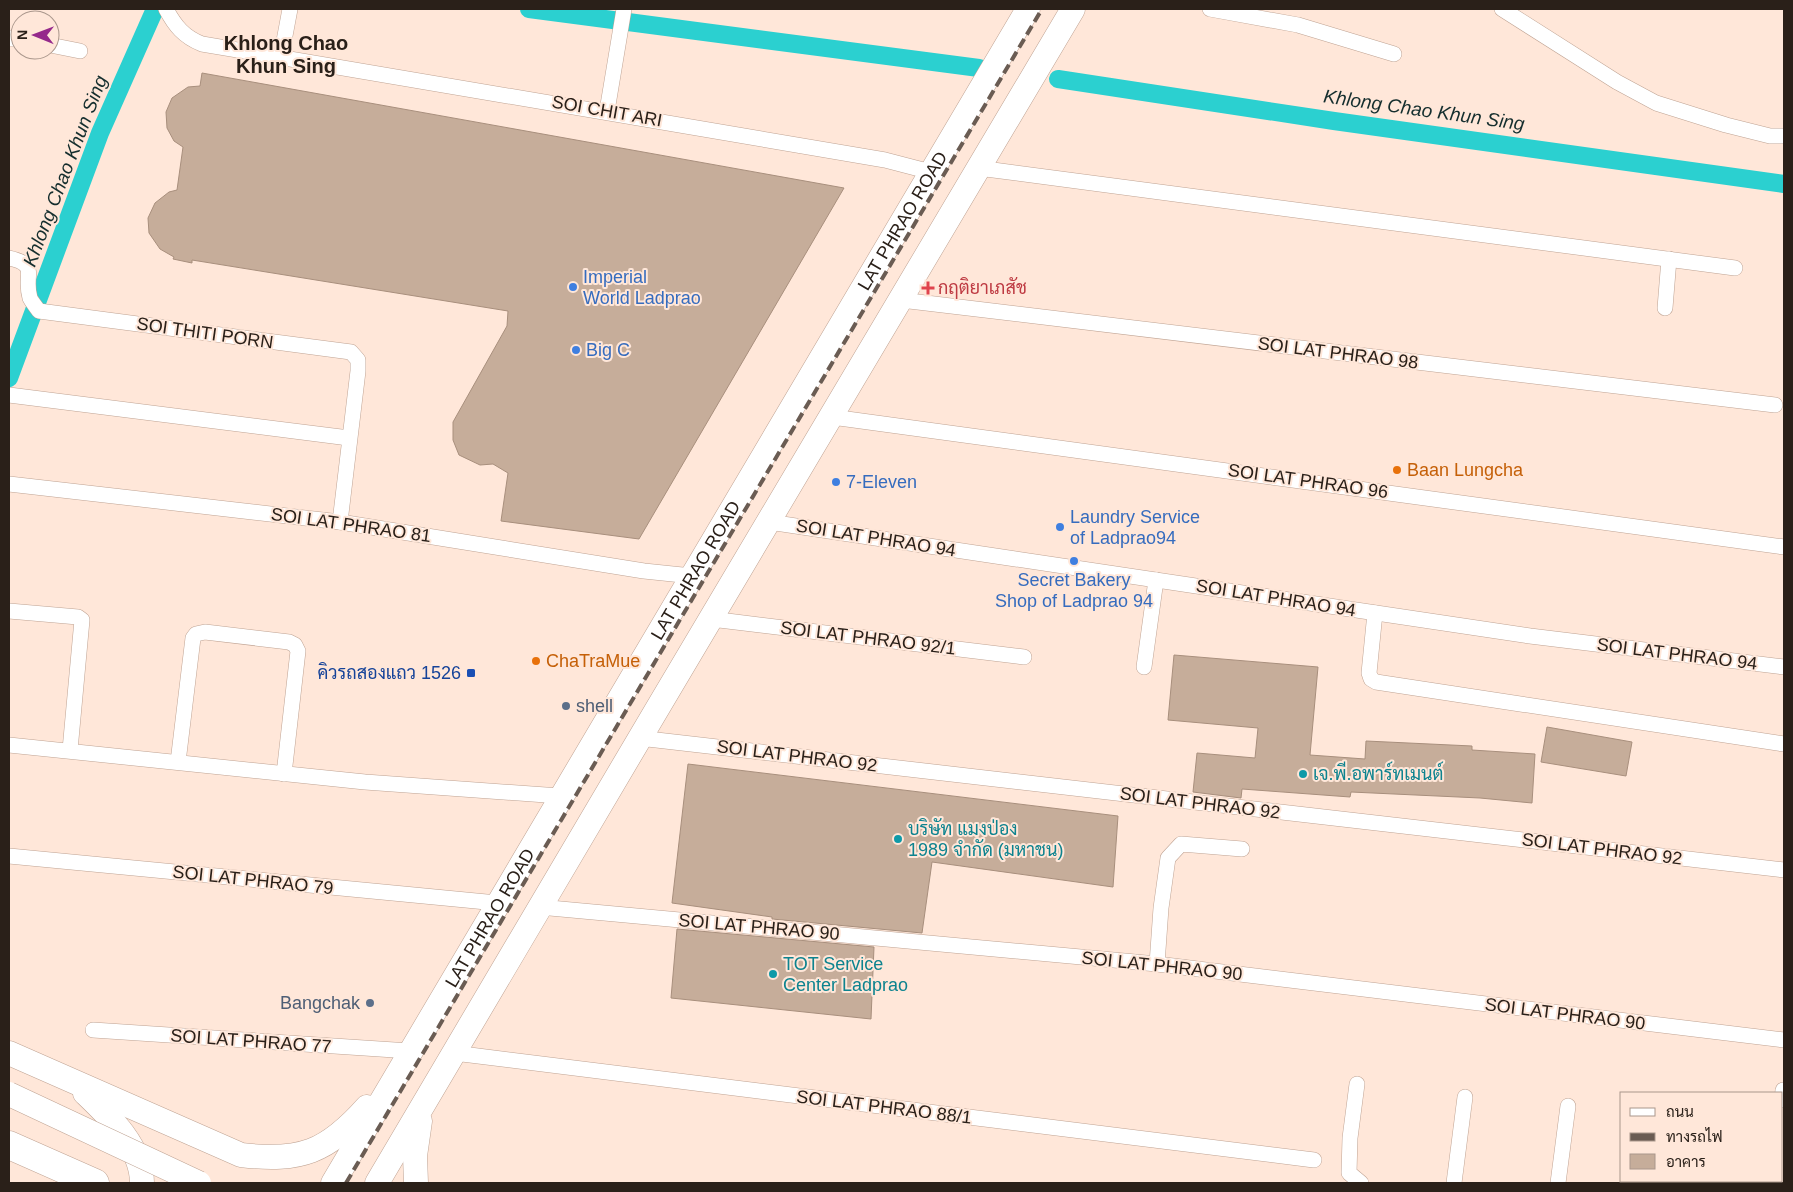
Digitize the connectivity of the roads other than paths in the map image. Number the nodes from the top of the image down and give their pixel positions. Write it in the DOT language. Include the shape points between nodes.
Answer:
graph roads {
  1 [pos="166,9"];
  2 [pos="290,9"];
  3 [pos="1028,9"];
  4 [pos="1072,9"];
  5 [pos="1210,9"];
  6 [pos="1502,9"];
  7 [pos="624,11"];
  8 [pos="60,48"];
  9 [pos="80,51"];
  10 [pos="1394,54"];
  11 [pos="281,57"];
  12 [pos="606,111"];
  13 [pos="1784,136"];
  14 [pos="978,168"];
  15 [pos="931,172"];
  16 [pos="9,258"];
  17 [pos="1669,259"];
  18 [pos="1735,268"];
  19 [pos="901,300"];
  20 [pos="1665,308"];
  21 [pos="9,395"];
  22 [pos="1775,406"];
  23 [pos="832,417"];
  24 [pos="349,438"];
  25 [pos="9,484"];
  26 [pos="340,522"];
  27 [pos="769,522"];
  28 [pos="1784,547"];
  29 [pos="692,576"];
  30 [pos="1156,580"];
  31 [pos="9,611"];
  32 [pos="1375,613"];
  33 [pos="712,619"];
  34 [pos="1024,657"];
  35 [pos="1144,667"];
  36 [pos="1784,667"];
  37 [pos="639,738"];
  38 [pos="1784,744"];
  39 [pos="9,745"];
  40 [pos="70,750"];
  41 [pos="178,762"];
  42 [pos="284,774"];
  43 [pos="560,796"];
  44 [pos="1242,849"];
  45 [pos="9,856"];
  46 [pos="1784,870"];
  47 [pos="497,903"];
  48 [pos="539,906"];
  49 [pos="1157,964"];
  50 [pos="93,1030"];
  51 [pos="1784,1040"];
  52 [pos="410,1051"];
  53 [pos="9,1053"];
  54 [pos="454,1053"];
  55 [pos="395,1076"];
  56 [pos="72,1081"];
  57 [pos="1357,1084"];
  58 [pos="9,1094"];
  59 [pos="1465,1097"];
  60 [pos="424,1104"];
  61 [pos="1568,1106"];
  62 [pos="9,1145"];
  63 [pos="1314,1160"];
  64 [pos="94,1183"];
  65 [pos="142,1183"];
  66 [pos="198,1183"];
  67 [pos="333,1183"];
  68 [pos="378,1183"];
  69 [pos="416,1183"];
  70 [pos="1361,1183"];
  71 [pos="1454,1183"];
  72 [pos="1558,1183"];
  1 -- 11 [label="street, SOI CHIT ARI" via="176,26 202,44"];
  2 -- 11 [label="street"];
  3 -- 15 [label="main road, LAT PHRAO ROAD"];
  4 -- 14 [label="main road"];
  5 -- 10 [label="street" via="1298,25"];
  6 -- 13 [label="street" via="1656,103 1726,125 1770,136"];
  7 -- 12 [label="street"];
  8 -- 9 [label="street"];
  11 -- 12 [label="street, SOI CHIT ARI"];
  12 -- 15 [label="street, SOI CHIT ARI" via="885,160"];
  14 -- 17 [label="street"];
  14 -- 19 [label="main road"];
  15 -- 29 [label="main road, LAT PHRAO ROAD"];
  16 -- 24 [label="street, SOI THITI PORN" via="24,262 28,267 30,298 39,311 351,352 358,360 358,371"];
  17 -- 18 [label="street"];
  17 -- 20 [label="street"];
  19 -- 22 [label="street, SOI LAT PHRAO 98"];
  19 -- 23 [label="main road"];
  21 -- 24 [label="street"];
  23 -- 27 [label="main road"];
  23 -- 28 [label="street, SOI LAT PHRAO 96"];
  24 -- 26 [label="street, SOI THITI PORN"];
  25 -- 26 [label="street, SOI LAT PHRAO 81"];
  26 -- 29 [label="street, SOI LAT PHRAO 81" via="644,572"];
  27 -- 30 [label="street, SOI LAT PHRAO 94"];
  27 -- 33 [label="main road"];
  29 -- 43 [label="main road, LAT PHRAO ROAD"];
  30 -- 32 [label="street, SOI LAT PHRAO 94"];
  30 -- 35 [label="street"];
  31 -- 40 [label="street" via="82,620"];
  32 -- 36 [label="street, SOI LAT PHRAO 94" via="1530,636"];
  32 -- 38 [label="street" via="1369,673 1376,682"];
  33 -- 34 [label="street, SOI LAT PHRAO 92/1"];
  33 -- 37 [label="main road"];
  37 -- 46 [label="street, SOI LAT PHRAO 92"];
  37 -- 48 [label="main road"];
  39 -- 40 [label="street"];
  40 -- 41 [label="street"];
  41 -- 42 [label="street"];
  41 -- 42 [label="street" via="193,638 205,632 295,645 298,651"];
  42 -- 43 [label="street"];
  43 -- 47 [label="main road, LAT PHRAO ROAD"];
  44 -- 49 [label="street" via="1181,844 1168,858"];
  45 -- 47 [label="street, SOI LAT PHRAO 79"];
  47 -- 52 [label="main road, LAT PHRAO ROAD"];
  48 -- 49 [label="street, SOI LAT PHRAO 90"];
  48 -- 54 [label="main road"];
  49 -- 51 [label="street, SOI LAT PHRAO 90"];
  50 -- 52 [label="street, SOI LAT PHRAO 77"];
  52 -- 55 [label="main road, LAT PHRAO ROAD"];
  53 -- 56 [label="main road"];
  54 -- 60 [label="main road"];
  54 -- 63 [label="street, SOI LAT PHRAO 88/1"];
  55 -- 56 [label="main road" via="353,1124 324,1147 272,1159 241,1155"];
  55 -- 67 [label="main road, LAT PHRAO ROAD"];
  56 -- 65 [label="main road" via="115,1122 142,1168"];
  57 -- 70 [label="street" via="1349,1173"];
  58 -- 66 [label="main road, bridge"];
  59 -- 71 [label="street"];
  60 -- 68 [label="main road"];
  60 -- 69 [label="main road" via="415,1156"];
  61 -- 72 [label="street"];
  62 -- 64 [label="highway"];
}
